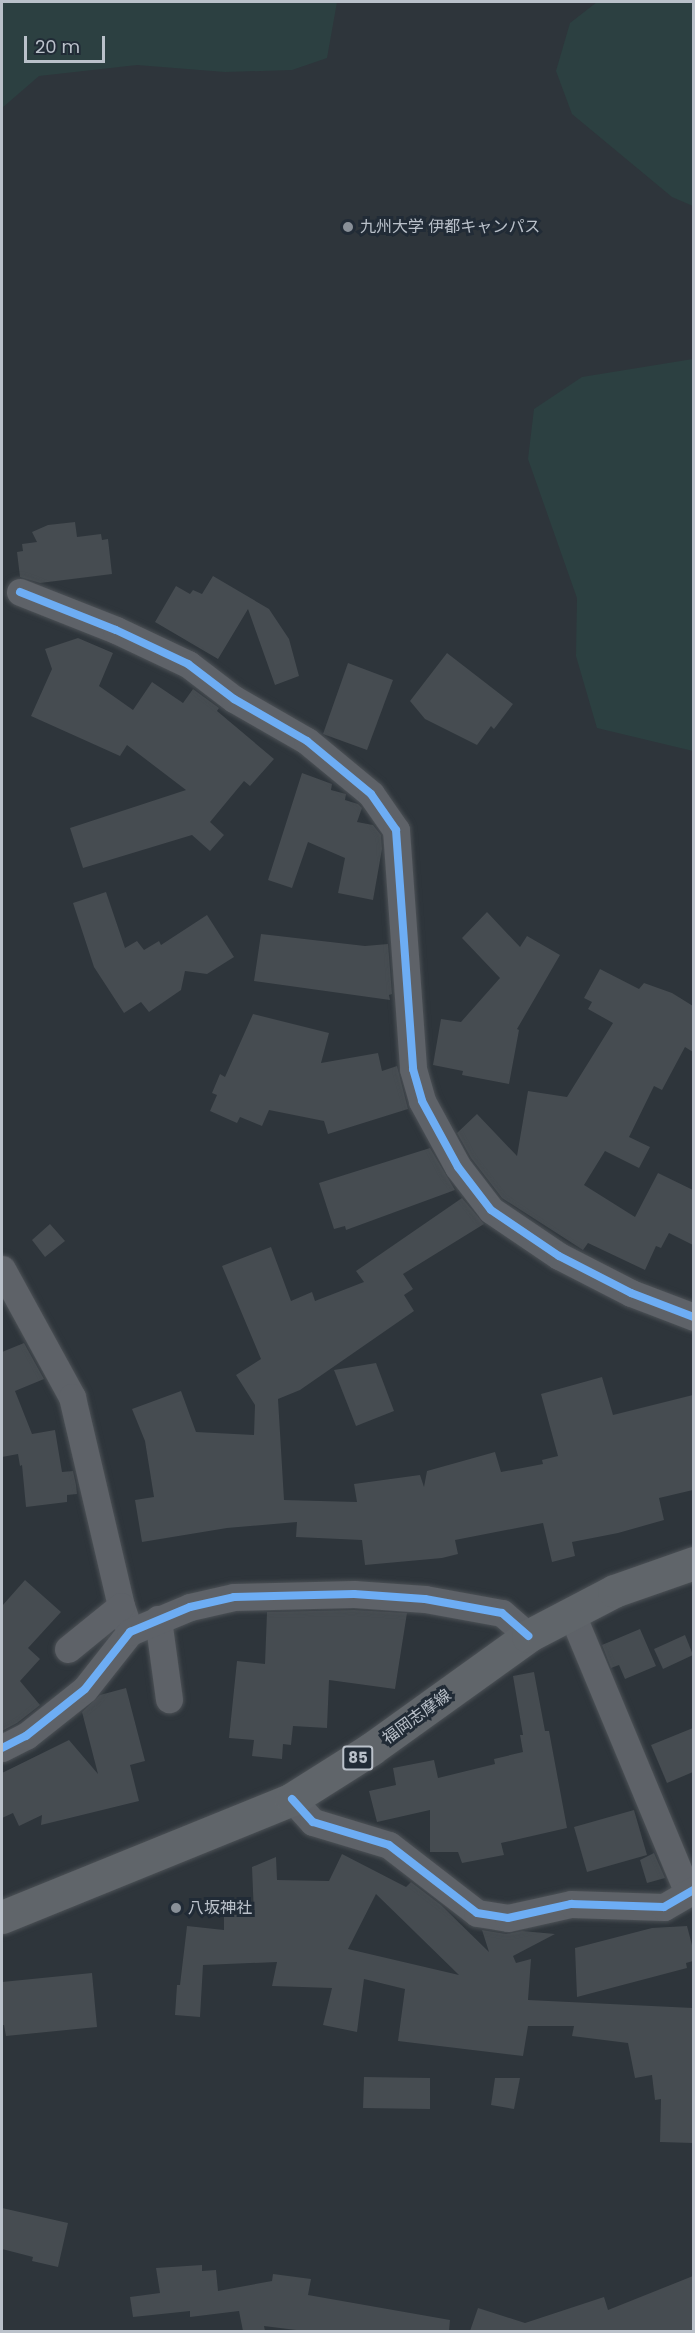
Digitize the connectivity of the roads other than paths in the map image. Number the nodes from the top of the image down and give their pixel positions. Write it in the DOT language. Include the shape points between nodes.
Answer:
graph roads {
  1 [pos="20,592"];
  2 [pos="2,1269"];
  3 [pos="693,1317"];
  4 [pos="693,1563"];
  5 [pos="121,1606"];
  6 [pos="571,1612"];
  7 [pos="158,1619"];
  8 [pos="130,1632"];
  9 [pos="528,1636"];
  10 [pos="68,1649"];
  11 [pos="169,1699"];
  12 [pos="2,1748"];
  13 [pos="292,1798"];
  14 [pos="691,1892"];
  15 [pos="2,1917"];
  1 -- 3 [label="street" via="188,664 234,699 307,741 371,794 396,830 413,1069 422,1101 458,1167 491,1210 559,1256 631,1293"];
  2 -- 5 [label="street" via="72,1397"];
  4 -- 6 [label="main road, 福岡志摩線 / 85" via="614,1591"];
  5 -- 8 [label="street"];
  5 -- 10 [label="street"];
  6 -- 9 [label="main road, 福岡志摩線 / 85"];
  6 -- 14 [label="street"];
  7 -- 8 [label="street"];
  7 -- 9 [label="street" via="234,1597 354,1594 425,1599 502,1613"];
  7 -- 11 [label="street"];
  8 -- 12 [label="street" via="85,1689 26,1736"];
  9 -- 13 [label="main road, 福岡志摩線 / 85" via="371,1749"];
  13 -- 14 [label="street" via="313,1822 389,1845 477,1913 508,1918 571,1904 664,1907"];
  13 -- 15 [label="main road, 福岡志摩線 / 85"];
}
